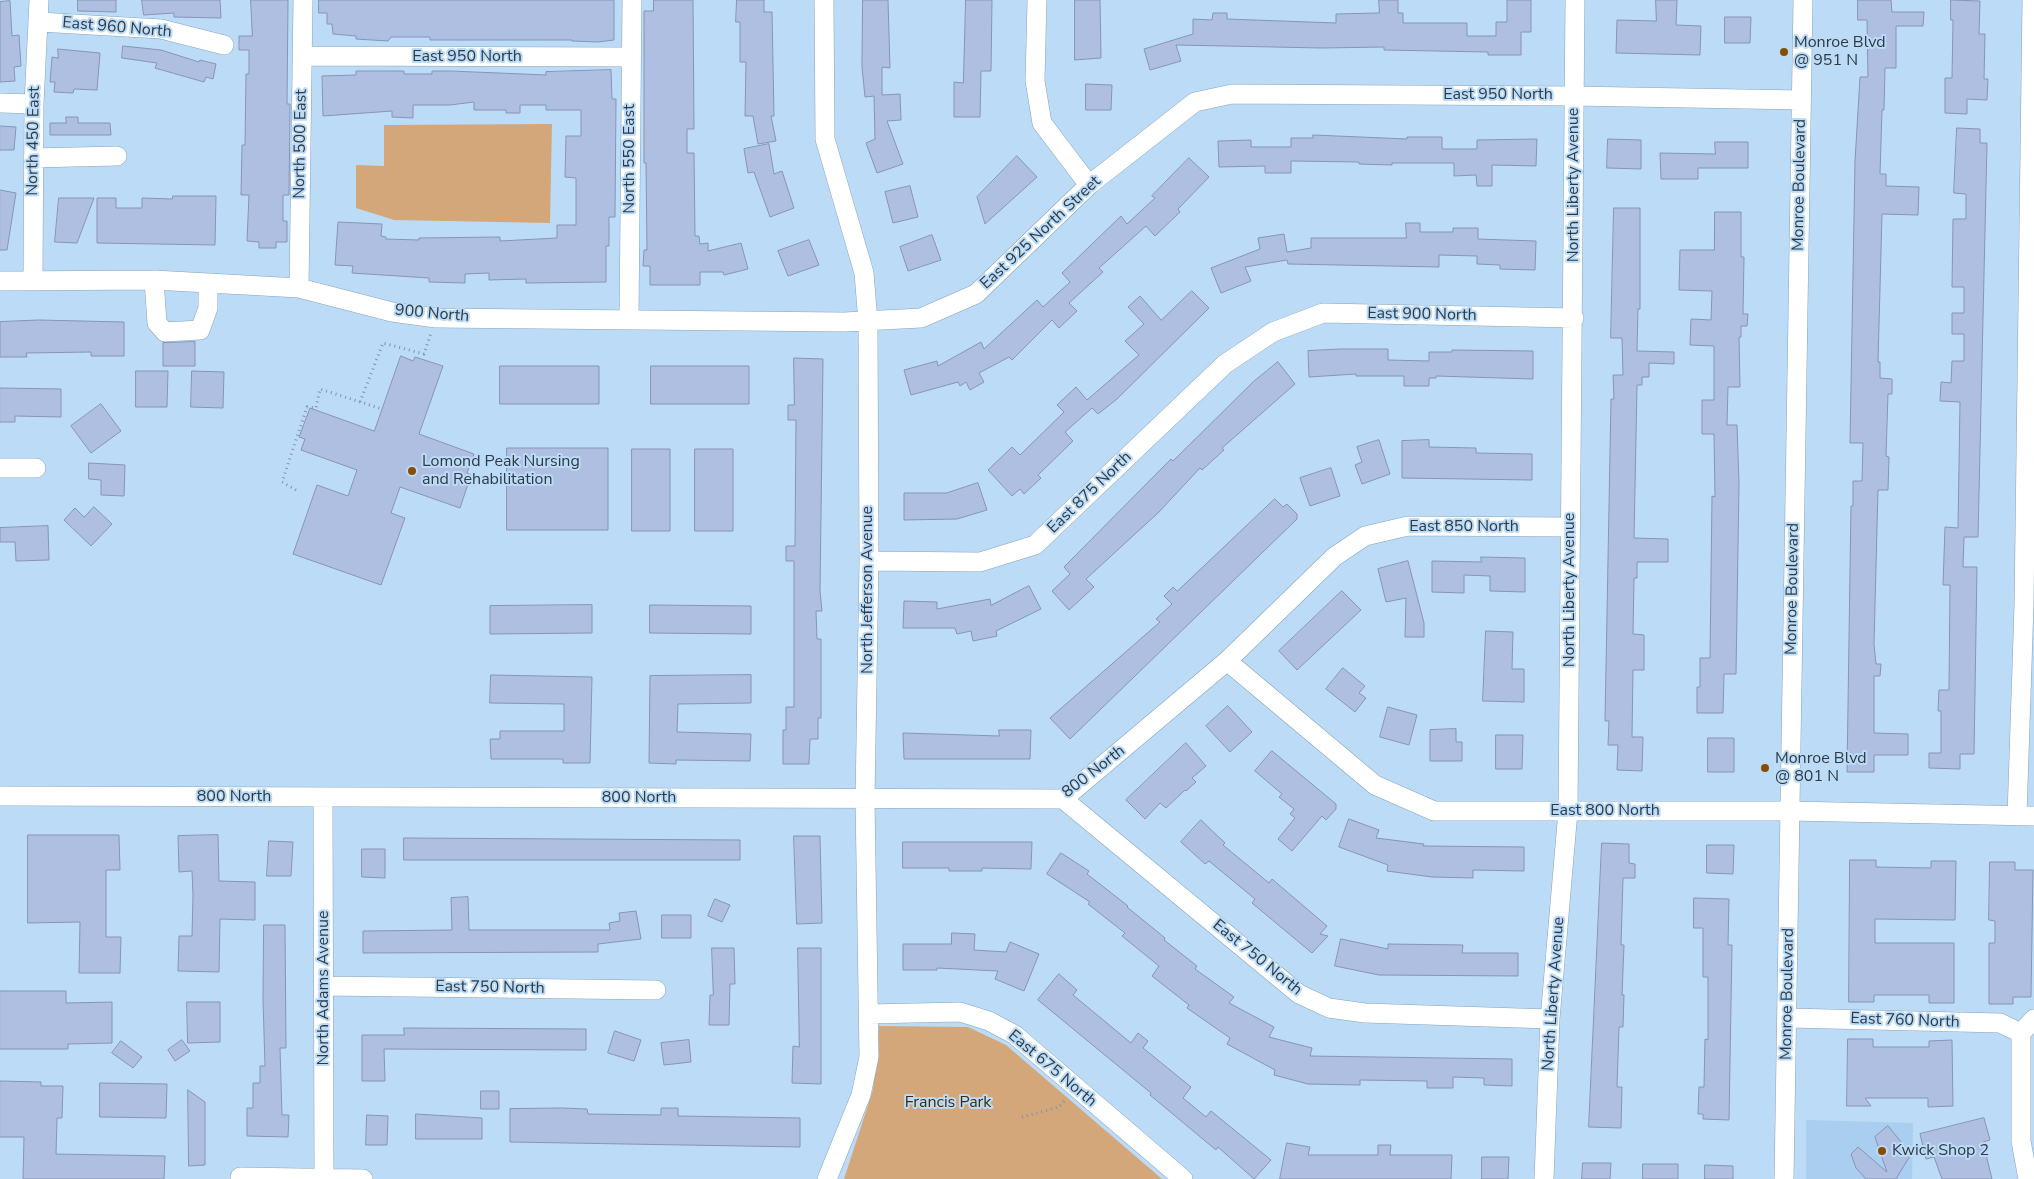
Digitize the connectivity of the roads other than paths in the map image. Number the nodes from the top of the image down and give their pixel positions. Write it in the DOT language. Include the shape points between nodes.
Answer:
graph roads {
  1 [pos="39,0"];
  2 [pos="303,0"];
  3 [pos="632,0"];
  4 [pos="824,0"];
  5 [pos="1037,0"];
  6 [pos="1575,0"];
  7 [pos="1803,0"];
  8 [pos="2032,0"];
  9 [pos="39,22"];
  10 [pos="224,45"];
  11 [pos="302,56"];
  12 [pos="630,57"];
  13 [pos="1574,96"];
  14 [pos="1801,100"];
  15 [pos="1195,102"];
  16 [pos="0,104"];
  17 [pos="34,104"];
  18 [pos="117,156"];
  19 [pos="33,158"];
  20 [pos="1089,185"];
  21 [pos="154,280"];
  22 [pos="0,281"];
  23 [pos="33,281"];
  24 [pos="208,282"];
  25 [pos="299,288"];
  26 [pos="1574,318"];
  27 [pos="629,319"];
  28 [pos="868,322"];
  29 [pos="1273,332"];
  30 [pos="0,468"];
  31 [pos="36,468"];
  32 [pos="1570,527"];
  33 [pos="869,561"];
  34 [pos="2029,604"];
  35 [pos="1227,661"];
  36 [pos="0,796"];
  37 [pos="323,797"];
  38 [pos="865,799"];
  39 [pos="1063,799"];
  40 [pos="1568,811"];
  41 [pos="1789,811"];
  42 [pos="2025,816"];
  43 [pos="324,986"];
  44 [pos="656,990"];
  45 [pos="869,1014"];
  46 [pos="1788,1018"];
  47 [pos="1550,1019"];
  48 [pos="2034,1019"];
  49 [pos="2020,1033"];
  50 [pos="2027,1082"];
  51 [pos="240,1178"];
  52 [pos="324,1179"];
  53 [pos="363,1179"];
  54 [pos="827,1179"];
  55 [pos="1183,1179"];
  56 [pos="1544,1179"];
  57 [pos="1784,1179"];
  58 [pos="2028,1179"];
  1 -- 9 [label="street, North 450 East"];
  2 -- 11 [label="street, North 500 East"];
  3 -- 12 [label="street, North 550 East"];
  4 -- 28 [label="street, North Jefferson Avenue" via="825,139 864,273"];
  5 -- 20 [label="street" via="1035,81 1042,124"];
  6 -- 13 [label="street, North Liberty Avenue"];
  7 -- 14 [label="street, Monroe Boulevard"];
  8 -- 34 [label="street"];
  9 -- 10 [label="street, East 960 North" via="161,29"];
  9 -- 17 [label="street, North 450 East"];
  11 -- 12 [label="street, East 950 North"];
  11 -- 25 [label="street, North 500 East"];
  12 -- 27 [label="street, North 550 East"];
  13 -- 14 [label="street, East 950 North"];
  13 -- 15 [label="street, East 950 North" via="1232,94"];
  13 -- 26 [label="street, North Liberty Avenue"];
  14 -- 41 [label="street, Monroe Boulevard"];
  15 -- 20 [label="street, East 925 North Street"];
  16 -- 17 [label="street"];
  17 -- 19 [label="street, North 450 East"];
  18 -- 19 [label="street"];
  19 -- 23 [label="street, North 450 East"];
  20 -- 28 [label="street, East 925 North Street" via="976,294 921,318"];
  21 -- 23 [label="street, 900 North"];
  21 -- 24 [label="street, 900 North"];
  21 -- 24 [label="street" via="157,323 165,332 200,330 208,308"];
  22 -- 23 [label="street, 900 North"];
  24 -- 25 [label="street, 900 North"];
  25 -- 27 [label="street, 900 North" via="392,312 436,318"];
  26 -- 29 [label="street, East 900 North" via="1323,313"];
  26 -- 32 [label="street, North Liberty Avenue"];
  27 -- 28 [label="street, 900 North"];
  28 -- 33 [label="street, North Jefferson Avenue"];
  29 -- 33 [label="street, East 875 North" via="1225,364 1035,545 980,562"];
  30 -- 31 [label="street"];
  32 -- 35 [label="street, East 850 North" via="1408,526 1365,536 1334,557"];
  32 -- 40 [label="street, North Liberty Avenue"];
  33 -- 38 [label="street, North Jefferson Avenue"];
  34 -- 42 [label="street"];
  35 -- 39 [label="street, 800 North"];
  35 -- 40 [label="street, East 800 North" via="1375,785 1434,811"];
  36 -- 37 [label="street, 800 North"];
  37 -- 38 [label="street, 800 North"];
  37 -- 43 [label="street, North Adams Avenue"];
  38 -- 39 [label="street, 800 North"];
  38 -- 45 [label="street, North Jefferson Avenue"];
  39 -- 47 [label="street, East 750 North" via="1299,994 1329,1008 1365,1013"];
  40 -- 41 [label="street, East 800 North"];
  40 -- 47 [label="street, North Liberty Avenue"];
  41 -- 42 [label="street, East 800 North"];
  41 -- 46 [label="street, Monroe Boulevard"];
  43 -- 44 [label="street, East 750 North"];
  43 -- 52 [label="street, North Adams Avenue"];
  45 -- 54 [label="street, North Jefferson Avenue" via="869,1057 860,1095"];
  45 -- 55 [label="street, East 675 North" via="960,1012 988,1021 1016,1036"];
  46 -- 49 [label="street, East 760 North" via="2000,1023"];
  46 -- 57 [label="street, Monroe Boulevard"];
  47 -- 56 [label="street, North Liberty Avenue"];
  48 -- 49 [label="street"];
  49 -- 50 [label="street"];
  50 -- 58 [label="street" via="2020,1141"];
  51 -- 52 [label="street"];
  52 -- 53 [label="street"];
}
